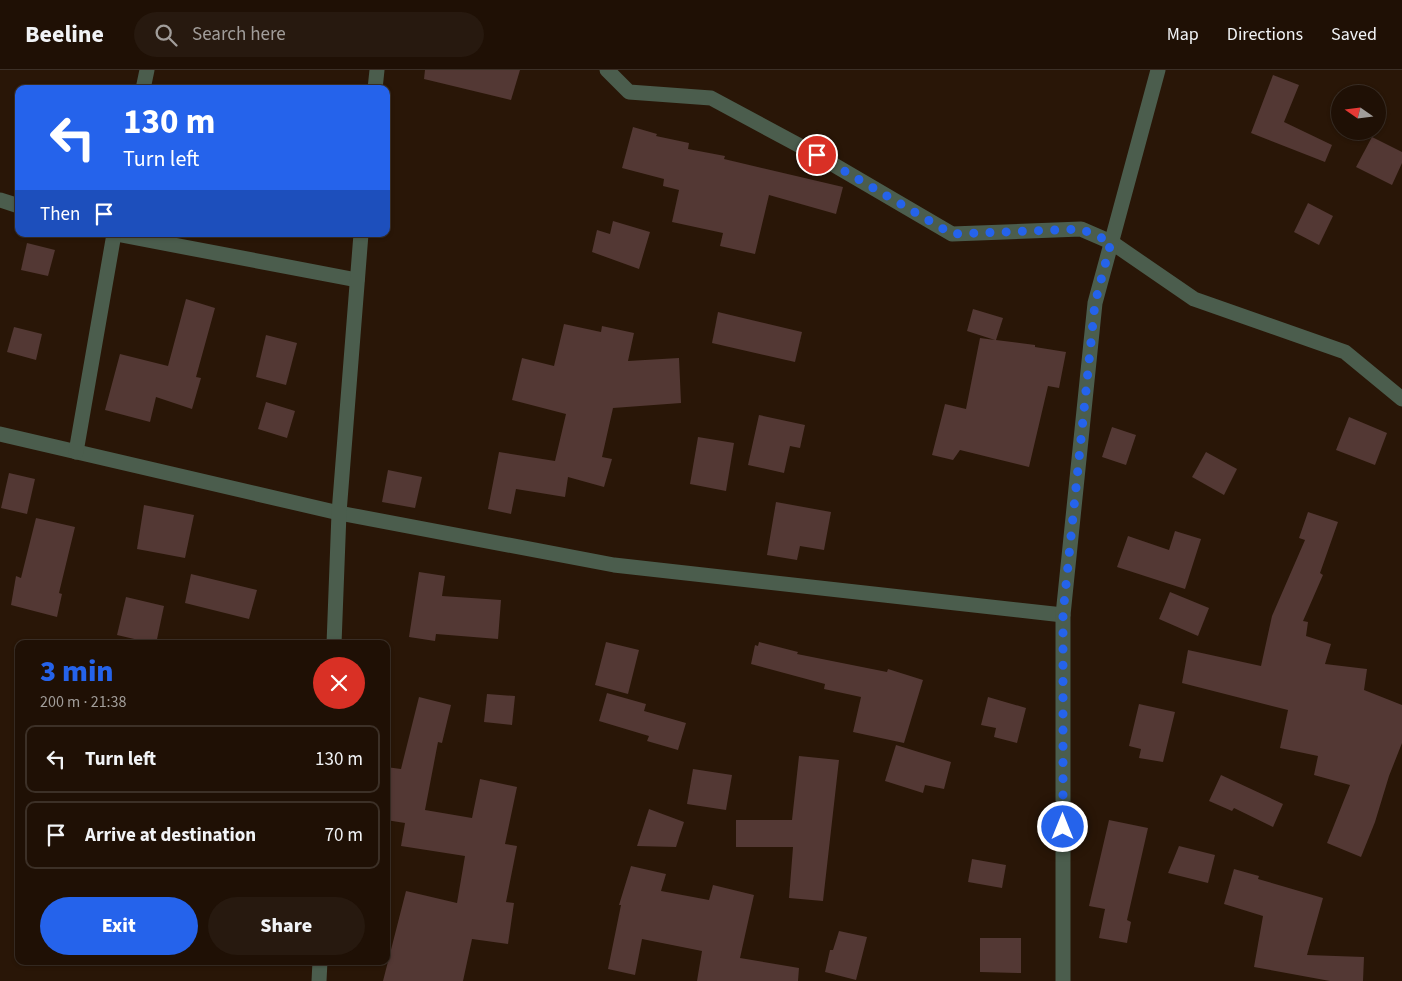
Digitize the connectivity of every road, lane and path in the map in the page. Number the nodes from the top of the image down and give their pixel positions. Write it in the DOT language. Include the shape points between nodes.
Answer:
graph roads {
  1 [pos="147,70"];
  2 [pos="377,70"];
  3 [pos="607,70"];
  4 [pos="1158,70"];
  5 [pos="144,85"];
  6 [pos="375,85"];
  7 [pos="0,200"];
  8 [pos="15,205"];
  9 [pos="114,237"];
  10 [pos="131,237"];
  11 [pos="361,237"];
  12 [pos="1111,242"];
  13 [pos="357,280"];
  14 [pos="1402,399"];
  15 [pos="0,434"];
  16 [pos="76,452"];
  17 [pos="339,513"];
  18 [pos="1063,614"];
  19 [pos="334,640"];
  20 [pos="320,965"];
  21 [pos="319,981"];
  22 [pos="1064,981"];
  1 -- 5 [label="street"];
  2 -- 6 [label="street"];
  3 -- 12 [label="street" via="630,92 711,98 952,234 1081,229"];
  4 -- 12 [label="street"];
  7 -- 8 [label="street"];
  9 -- 16 [label="street"];
  10 -- 13 [label="street"];
  11 -- 13 [label="street"];
  12 -- 14 [label="street" via="1194,299 1344,352"];
  12 -- 18 [label="street" via="1095,303"];
  13 -- 17 [label="street"];
  15 -- 16 [label="street"];
  16 -- 17 [label="street"];
  17 -- 18 [label="street" via="614,565"];
  17 -- 19 [label="street"];
  18 -- 22 [label="street"];
  20 -- 21 [label="street"];
}
